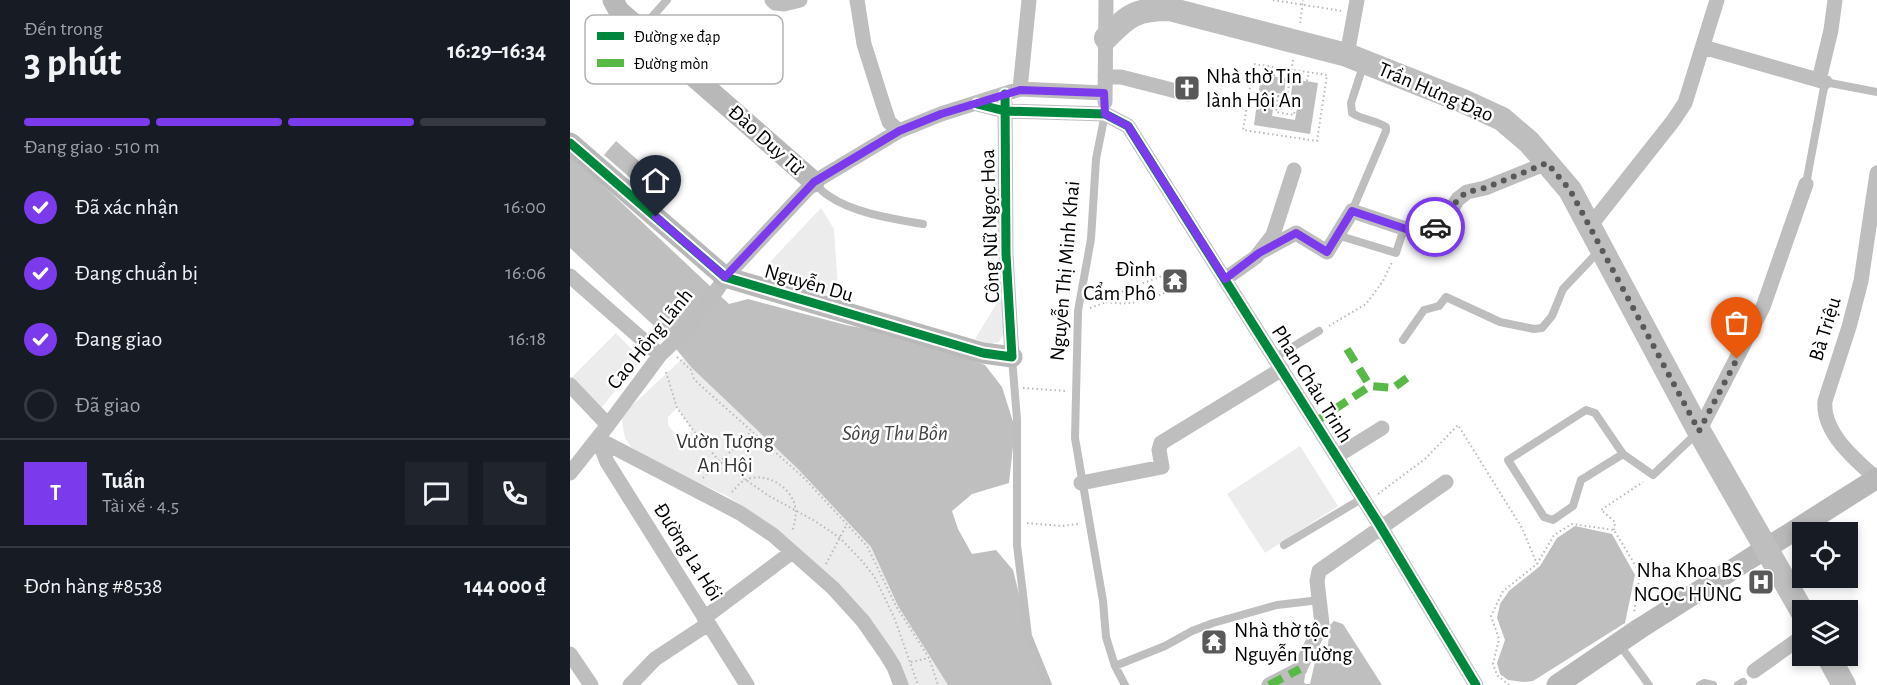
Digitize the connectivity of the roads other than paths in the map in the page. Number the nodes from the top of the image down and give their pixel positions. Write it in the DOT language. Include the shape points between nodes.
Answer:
graph roads {
  1 [pos="613,0"];
  2 [pos="667,0"];
  3 [pos="772,0"];
  4 [pos="800,0"];
  5 [pos="857,0"];
  6 [pos="1029,0"];
  7 [pos="1106,0"];
  8 [pos="1357,0"];
  9 [pos="1717,0"];
  10 [pos="1835,0"];
  11 [pos="1164,4"];
  12 [pos="624,15"];
  13 [pos="654,15"];
  14 [pos="1106,38"];
  15 [pos="1703,47"];
  16 [pos="1356,58"];
  17 [pos="1105,77"];
  18 [pos="1822,81"];
  19 [pos="702,84"];
  20 [pos="1012,92"];
  21 [pos="1877,92"];
  22 [pos="1104,93"];
  23 [pos="1188,94"];
  24 [pos="976,104"];
  25 [pos="1005,111"];
  26 [pos="1105,114"];
  27 [pos="899,131"];
  28 [pos="570,143"];
  29 [pos="1547,163"];
  30 [pos="1294,170"];
  31 [pos="1877,173"];
  32 [pos="814,182"];
  33 [pos="1806,184"];
  34 [pos="1352,211"];
  35 [pos="923,224"];
  36 [pos="1590,226"];
  37 [pos="1404,228"];
  38 [pos="1337,235"];
  39 [pos="1602,248"];
  40 [pos="1259,253"];
  41 [pos="570,276"];
  42 [pos="1225,279"];
  43 [pos="721,283"];
  44 [pos="1319,331"];
  45 [pos="1403,340"];
  46 [pos="666,350"];
  47 [pos="1012,357"];
  48 [pos="1278,364"];
  49 [pos="570,385"];
  50 [pos="608,425"];
  51 [pos="1382,428"];
  52 [pos="1699,431"];
  53 [pos="598,439"];
  54 [pos="1623,454"];
  55 [pos="1337,456"];
  56 [pos="570,473"];
  57 [pos="1446,482"];
  58 [pos="1082,483"];
  59 [pos="1874,483"];
  60 [pos="1364,500"];
  61 [pos="1381,528"];
  62 [pos="1284,545"];
  63 [pos="787,547"];
  64 [pos="1765,549"];
  65 [pos="1320,600"];
  66 [pos="1795,600"];
  67 [pos="706,621"];
  68 [pos="1618,643"];
  69 [pos="1792,644"];
  70 [pos="570,654"];
  71 [pos="1115,666"];
  72 [pos="1834,666"];
  73 [pos="1298,675"];
  74 [pos="1745,679"];
  75 [pos="591,685"];
  76 [pos="630,685"];
  77 [pos="747,685"];
  78 [pos="901,685"];
  79 [pos="1048,685"];
  80 [pos="1125,685"];
  81 [pos="1269,685"];
  82 [pos="1476,685"];
  83 [pos="1557,685"];
  84 [pos="1648,685"];
  85 [pos="1700,685"];
  86 [pos="1713,685"];
  87 [pos="1844,685"];
  1 -- 12 [label="street, Đào Duy Từ"];
  2 -- 13 [label="lane"];
  3 -- 4 [label="street" via="783,4"];
  5 -- 27 [label="street" via="864,44 882,101 889,122"];
  6 -- 20 [label="street, Công Nữ Ngọc Hoa"];
  7 -- 14 [label="street, Nguyễn Thị Minh Khai"];
  8 -- 16 [label="street"];
  9 -- 15 [label="street"];
  10 -- 18 [label="street"];
  11 -- 14 [label="main road" via="1134,14"];
  11 -- 16 [label="main road, Trần Hưng Đạo" via="1297,35"];
  14 -- 17 [label="street, Nguyễn Thị Minh Khai"];
  15 -- 18 [label="street"];
  15 -- 36 [label="street" via="1684,103 1673,121"];
  16 -- 29 [label="main road, Trần Hưng Đạo" via="1502,119"];
  16 -- 34 [label="lane" via="1352,113 1382,124 1386,132"];
  17 -- 22 [label="street, Nguyễn Thị Minh Khai"];
  17 -- 23 [label="street" via="1121,77"];
  18 -- 21 [label="lane"];
  18 -- 33 [label="lane"];
  19 -- 32 [label="street, Đào Duy Từ"];
  20 -- 22 [label="street, Cao Hồng Lãnh"];
  20 -- 24 [label="street, Cao Hồng Lãnh"];
  20 -- 25 [label="street, Công Nữ Ngọc Hoa"];
  22 -- 26 [label="street, Nguyễn Thị Minh Khai"];
  24 -- 25 [label="street, Cao Hồng Lãnh"];
  24 -- 27 [label="street, Cao Hồng Lãnh"];
  25 -- 26 [label="street, Cao Hồng Lãnh"];
  25 -- 47 [label="street, Công Nữ Ngọc Hoa" via="1006,254"];
  26 -- 42 [label="street, Phan Châu Trinh" via="1128,126"];
  26 -- 58 [label="lane, Nguyễn Thị Minh Khai" via="1096,159 1091,239 1078,311 1075,438"];
  27 -- 32 [label="street, Cao Hồng Lãnh"];
  28 -- 43 [label="street, Nguyễn Du"];
  29 -- 36 [label="main road, Trần Hưng Đạo" via="1570,190"];
  29 -- 37 [label="street" via="1467,192 1431,231 1418,233"];
  30 -- 40 [label="street" via="1273,235"];
  31 -- 59 [label="street, Bà Triệu" via="1861,281 1824,401 1829,426"];
  32 -- 35 [label="lane" via="847,205"];
  32 -- 43 [label="street, Cao Hồng Lãnh"];
  33 -- 52 [label="street" via="1763,307"];
  34 -- 37 [label="street"];
  34 -- 38 [label="street"];
  36 -- 39 [label="main road, Trần Hưng Đạo"];
  37 -- 38 [label="lane" via="1396,253"];
  38 -- 40 [label="street" via="1327,252 1296,233"];
  39 -- 45 [label="lane" via="1563,289 1552,316 1542,328 1500,322 1446,297 1439,306 1424,310"];
  39 -- 52 [label="main road, Trần Hưng Đạo"];
  40 -- 42 [label="street"];
  41 -- 46 [label="street"];
  42 -- 48 [label="street, Phan Châu Trinh"];
  43 -- 46 [label="street, Cao Hồng Lãnh"];
  43 -- 47 [label="street, Nguyễn Du"];
  44 -- 48 [label="lane"];
  46 -- 50 [label="street, Cao Hồng Lãnh"];
  47 -- 79 [label="lane, Công Nữ Ngọc Hoa" via="1017,419 1017,545 1028,636"];
  48 -- 55 [label="street, Phan Châu Trinh"];
  48 -- 58 [label="street" via="1161,443 1162,467"];
  49 -- 50 [label="street"];
  50 -- 53 [label="street, Cao Hồng Lãnh"];
  51 -- 55 [label="street"];
  52 -- 54 [label="lane" via="1653,475"];
  52 -- 64 [label="main road, Trần Hưng Đạo"];
  53 -- 56 [label="street, Cao Hồng Lãnh"];
  53 -- 63 [label="street" via="740,513"];
  53 -- 67 [label="street, Đường La Hối" via="607,462"];
  54 -- 54 [label="lane" via="1595,413 1586,410 1508,460 1544,517 1553,520 1573,506 1581,480"];
  55 -- 60 [label="street, Phan Châu Trinh"];
  57 -- 61 [label="street"];
  58 -- 71 [label="lane, Nguyễn Thị Minh Khai" via="1106,637"];
  59 -- 64 [label="street"];
  60 -- 61 [label="street, Phan Châu Trinh"];
  60 -- 62 [label="lane"];
  61 -- 65 [label="street" via="1320,571"];
  61 -- 82 [label="street, Phan Châu Trinh"];
  63 -- 67 [label="street"];
  63 -- 78 [label="street" via="863,621 894,667"];
  64 -- 66 [label="main road, Trần Hưng Đạo"];
  64 -- 68 [label="street"];
  65 -- 71 [label="lane" via="1277,605 1213,623"];
  65 -- 73 [label="street" via="1322,624"];
  67 -- 76 [label="street" via="655,659"];
  67 -- 77 [label="street, Đường La Hối"];
  68 -- 83 [label="street"];
  68 -- 84 [label="lane"];
  69 -- 74 [label="street"];
  70 -- 75 [label="street"];
  71 -- 80 [label="lane, Nguyễn Thị Minh Khai"];
  72 -- 87 [label="main road"];
  73 -- 81 [label="street"];
  85 -- 86 [label="lane"];
}
